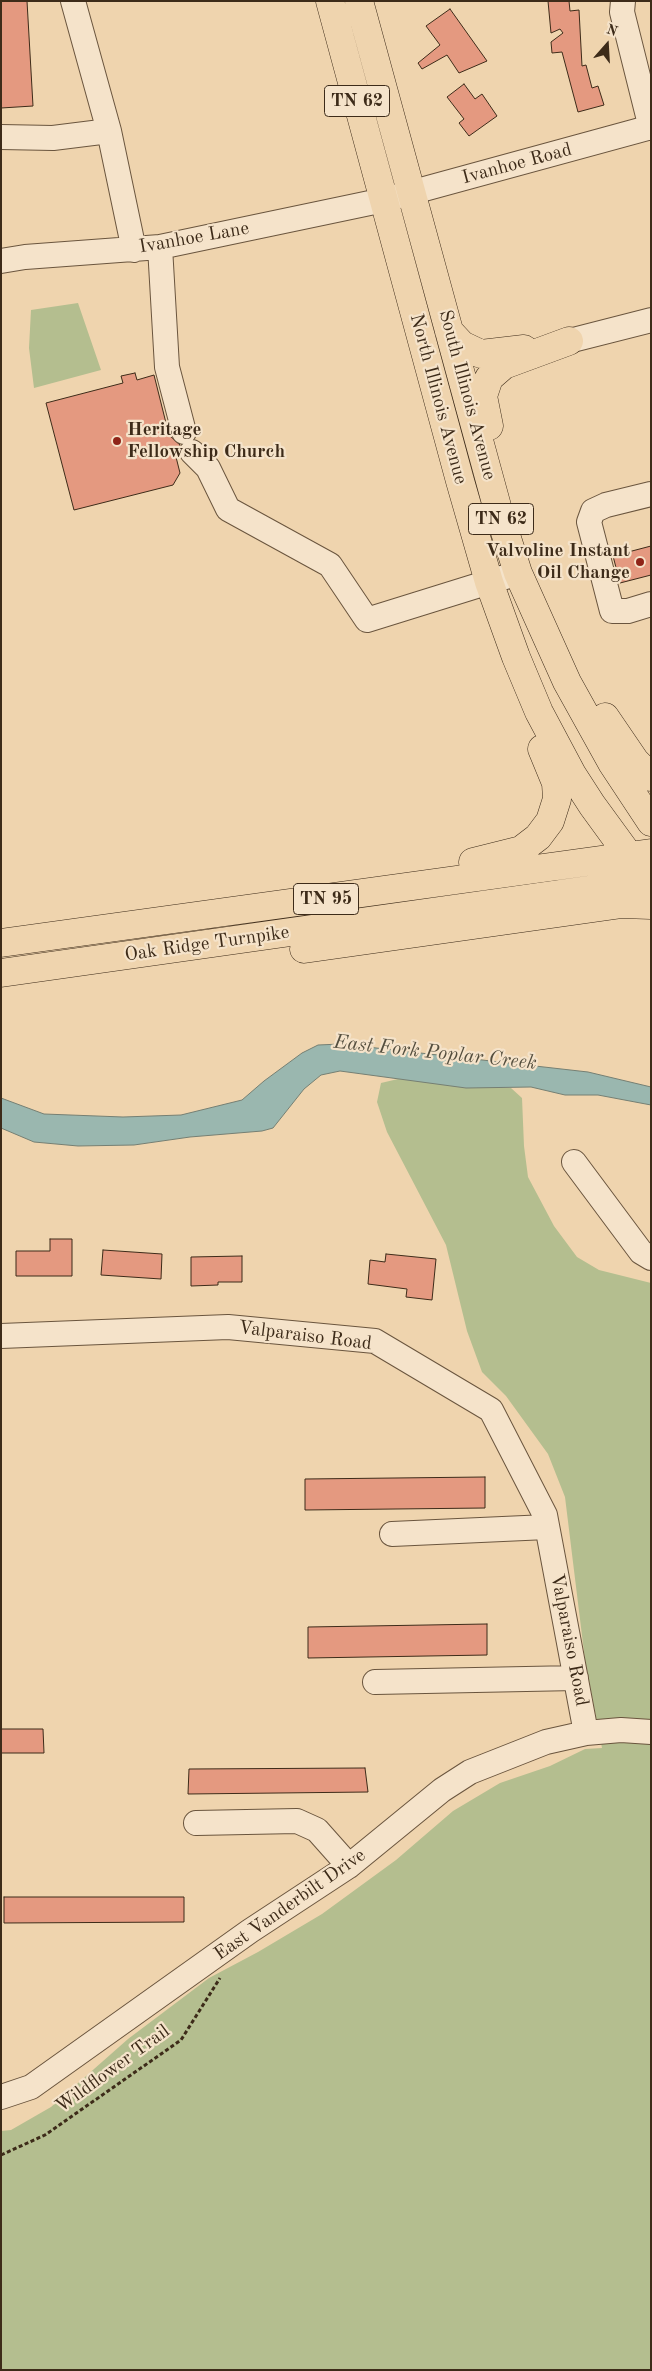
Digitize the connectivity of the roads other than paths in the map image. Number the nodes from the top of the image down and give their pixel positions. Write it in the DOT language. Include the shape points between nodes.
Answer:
graph roads {
  1 [pos="73,1"];
  2 [pos="330,1"];
  3 [pos="359,1"];
  4 [pos="623,1"];
  5 [pos="651,127"];
  6 [pos="110,132"];
  7 [pos="1,137"];
  8 [pos="412,192"];
  9 [pos="384,200"];
  10 [pos="160,247"];
  11 [pos="134,250"];
  12 [pos="1,261"];
  13 [pos="651,320"];
  14 [pos="449,331"];
  15 [pos="569,341"];
  16 [pos="651,494"];
  17 [pos="518,572"];
  18 [pos="489,582"];
  19 [pos="651,604"];
  20 [pos="544,632"];
  21 [pos="516,657"];
  22 [pos="651,777"];
  23 [pos="651,822"];
  24 [pos="640,854"];
  25 [pos="650,889"];
  26 [pos="370,893"];
  27 [pos="1,943"];
  28 [pos="1,972"];
  29 [pos="574,1162"];
  30 [pos="651,1258"];
  31 [pos="1,1336"];
  32 [pos="547,1528"];
  33 [pos="392,1534"];
  34 [pos="576,1678"];
  35 [pos="375,1682"];
  36 [pos="586,1732"];
  37 [pos="651,1732"];
  38 [pos="196,1823"];
  39 [pos="349,1866"];
  40 [pos="1,2097"];
  1 -- 6 [label="street"];
  2 -- 9 [label="highway, North Illinois Avenue / TN 62"];
  3 -- 8 [label="highway, South Illinois Avenue / TN 62"];
  4 -- 5 [label="street" via="622,12"];
  5 -- 8 [label="street, Ivanhoe Road"];
  6 -- 7 [label="street" via="53,138"];
  6 -- 11 [label="street"];
  8 -- 9 [label="street, Ivanhoe Road"];
  8 -- 14 [label="highway, South Illinois Avenue / TN 62"];
  9 -- 10 [label="street, Ivanhoe Lane"];
  9 -- 18 [label="highway, North Illinois Avenue / TN 62"];
  10 -- 11 [label="street, Ivanhoe Lane"];
  10 -- 18 [label="street" via="167,367 190,447 208,468 228,509 330,565 367,620"];
  11 -- 12 [label="street, Ivanhoe Lane"];
  13 -- 15 [label="street"];
  14 -- 15 [label="highway" via="462,345 481,354 500,354"];
  14 -- 17 [label="highway, South Illinois Avenue / TN 62"];
  15 -- 17 [label="highway" via="504,365 489,378 483,396 507,492"];
  16 -- 19 [label="street" via="606,505 593,512 589,522 612,611 628,611"];
  17 -- 18 [label="street"];
  17 -- 20 [label="highway, South Illinois Avenue / TN 62"];
  18 -- 21 [label="highway, North Illinois Avenue / TN 62"];
  20 -- 22 [label="highway" via="577,667 613,730"];
  20 -- 23 [label="highway, South Illinois Avenue / TN 62" via="567,682 612,763"];
  21 -- 24 [label="highway, North Illinois Avenue / TN 62" via="572,774 592,805"];
  21 -- 26 [label="highway" via="530,724 556,784 557,799 550,821 538,837 521,850 426,872"];
  24 -- 25 [label="highway, North Illinois Avenue / TN 62"];
  24 -- 26 [label="highway, Oak Ridge Turnpike / TN 95"];
  25 -- 28 [label="highway, Oak Ridge Turnpike / TN 95"];
  26 -- 27 [label="highway, Oak Ridge Turnpike / TN 95"];
  29 -- 30 [label="street" via="640,1252"];
  31 -- 32 [label="street, Valparaiso Road" via="228,1327 375,1341 491,1410 545,1515"];
  32 -- 33 [label="street"];
  32 -- 34 [label="street, Valparaiso Road"];
  34 -- 35 [label="street"];
  34 -- 36 [label="street, Valparaiso Road"];
  36 -- 37 [label="street, East Vanderbilt Drive"];
  36 -- 39 [label="street, East Vanderbilt Drive" via="546,1742 470,1772 442,1790"];
  38 -- 39 [label="street" via="297,1821 317,1830"];
  39 -- 40 [label="street, East Vanderbilt Drive" via="250,1931 30,2087"];
}
